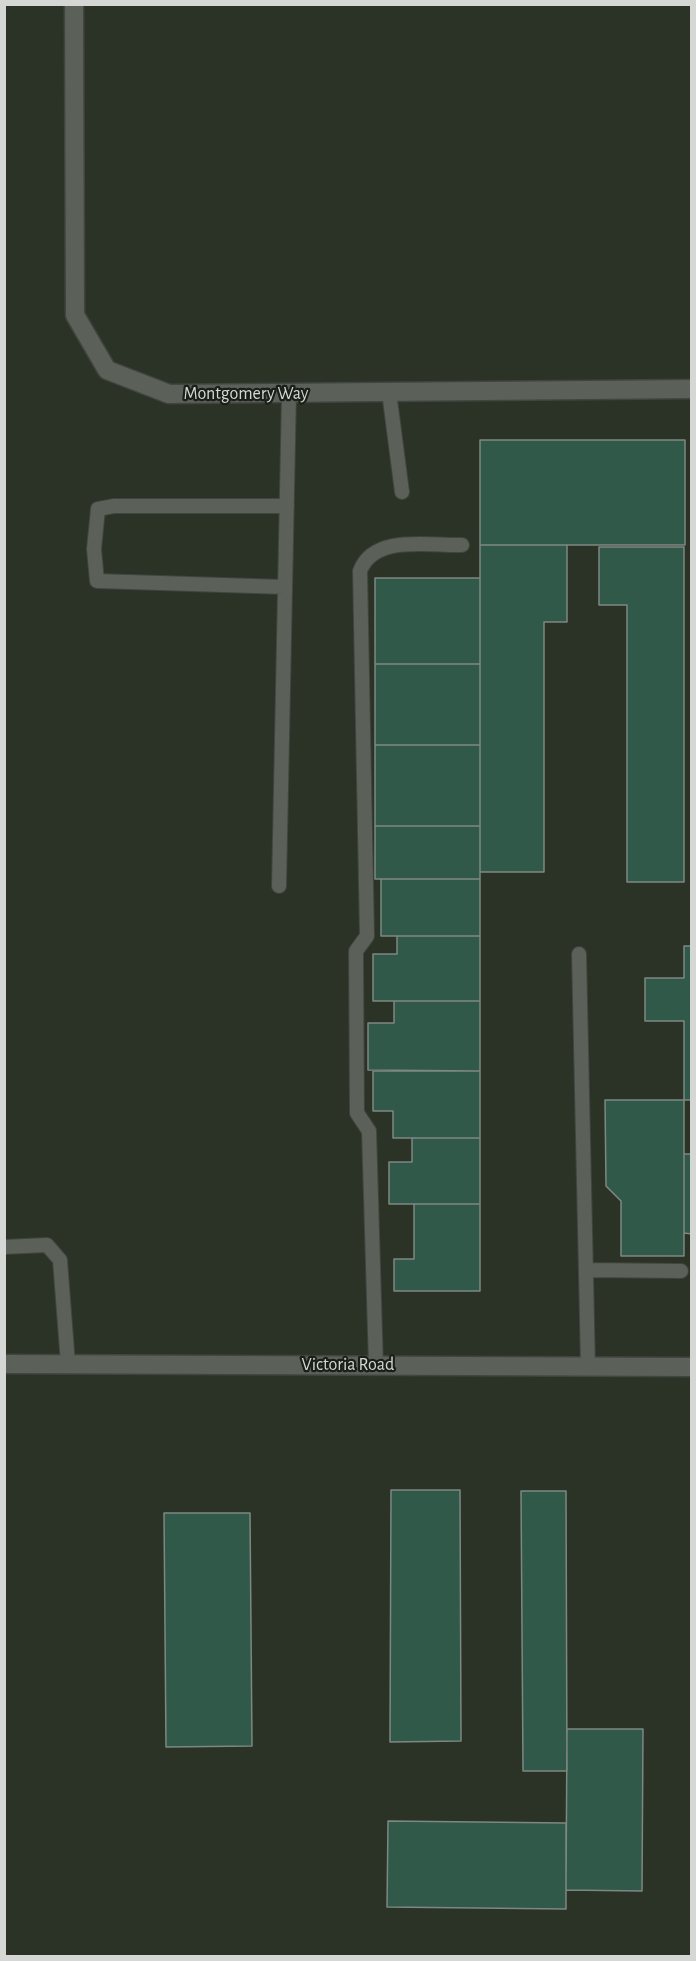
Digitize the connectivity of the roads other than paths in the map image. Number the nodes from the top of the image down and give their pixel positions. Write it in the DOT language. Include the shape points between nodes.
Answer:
graph roads {
  1 [pos="74,4"];
  2 [pos="692,389"];
  3 [pos="390,392"];
  4 [pos="289,393"];
  5 [pos="402,492"];
  6 [pos="287,506"];
  7 [pos="462,545"];
  8 [pos="285,587"];
  9 [pos="279,886"];
  10 [pos="579,954"];
  11 [pos="4,1246"];
  12 [pos="586,1270"];
  13 [pos="681,1271"];
  14 [pos="4,1364"];
  15 [pos="68,1364"];
  16 [pos="376,1365"];
  17 [pos="588,1366"];
  18 [pos="692,1367"];
  1 -- 4 [label="street, Montgomery Way" via="75,315 107,370 169,394"];
  2 -- 3 [label="street, Montgomery Way"];
  3 -- 4 [label="street, Montgomery Way"];
  3 -- 5 [label="lane"];
  4 -- 6 [label="lane"];
  6 -- 8 [label="lane"];
  6 -- 8 [label="lane" via="98,508 94,549 97,581"];
  7 -- 16 [label="lane" via="384,546 364,559 360,571 367,936 356,951 357,1113 369,1131"];
  8 -- 9 [label="lane"];
  10 -- 12 [label="lane"];
  11 -- 15 [label="lane" via="47,1245 60,1260"];
  12 -- 13 [label="lane"];
  12 -- 17 [label="lane"];
  14 -- 15 [label="street, Victoria Road"];
  15 -- 16 [label="street, Victoria Road"];
  16 -- 17 [label="street, Victoria Road"];
  17 -- 18 [label="street, Victoria Road"];
}
